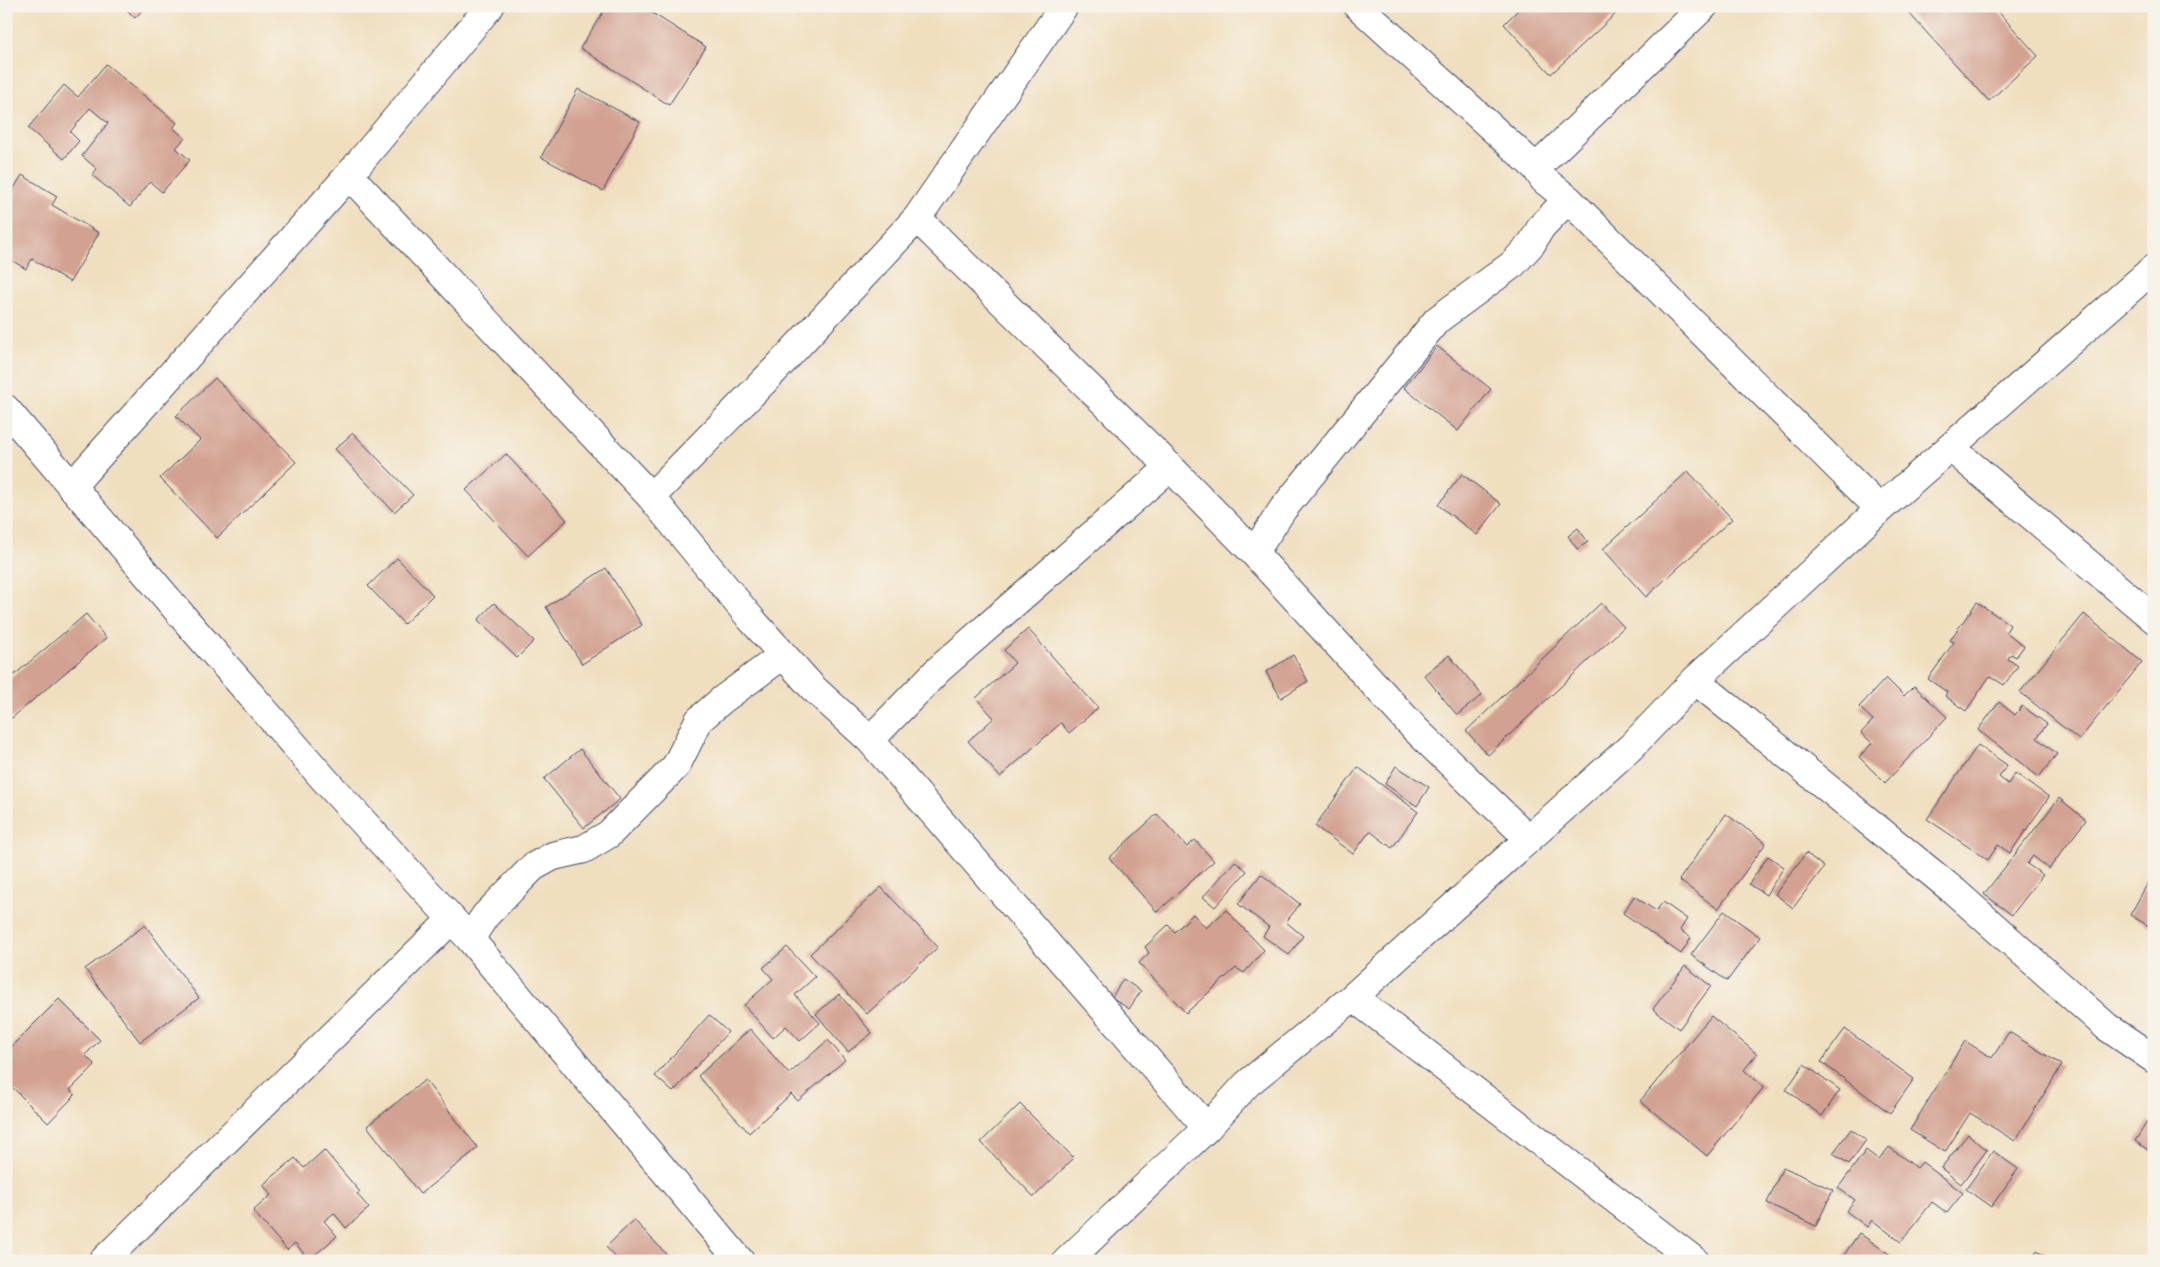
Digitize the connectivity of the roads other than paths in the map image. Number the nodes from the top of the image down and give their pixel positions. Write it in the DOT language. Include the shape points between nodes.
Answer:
graph roads {
  1 [pos="490,6"];
  2 [pos="1064,6"];
  3 [pos="1358,6"];
  4 [pos="1704,6"];
  5 [pos="1536,168"];
  6 [pos="349,175"];
  7 [pos="1568,200"];
  8 [pos="917,218"];
  9 [pos="2154,268"];
  10 [pos="6,410"];
  11 [pos="1951,448"];
  12 [pos="1170,467"];
  13 [pos="71,487"];
  14 [pos="651,497"];
  15 [pos="1880,509"];
  16 [pos="1254,554"];
  17 [pos="2154,618"];
  18 [pos="783,655"];
  19 [pos="1695,680"];
  20 [pos="870,740"];
  21 [pos="1528,838"];
  22 [pos="452,919"];
  23 [pos="470,939"];
  24 [pos="1353,997"];
  25 [pos="2154,1059"];
  26 [pos="1207,1128"];
  27 [pos="103,1261"];
  28 [pos="740,1261"];
  29 [pos="1067,1261"];
  30 [pos="1695,1261"];
  1 -- 6 [label="street"];
  2 -- 8 [label="street"];
  3 -- 5 [label="street"];
  4 -- 5 [label="street"];
  5 -- 7 [label="street" via="1544,180"];
  6 -- 13 [label="street"];
  6 -- 14 [label="street"];
  7 -- 15 [label="street"];
  7 -- 16 [label="street" via="1541,227 1513,264 1437,320 1283,510"];
  8 -- 12 [label="street"];
  8 -- 14 [label="street"];
  9 -- 11 [label="street"];
  10 -- 13 [label="street"];
  11 -- 15 [label="street"];
  11 -- 17 [label="street"];
  12 -- 16 [label="street"];
  12 -- 20 [label="street" via="938,670"];
  13 -- 22 [label="street" via="318,771"];
  14 -- 18 [label="street"];
  15 -- 19 [label="street"];
  16 -- 21 [label="street" via="1416,730"];
  18 -- 20 [label="street" via="812,688"];
  18 -- 23 [label="street" via="700,720 676,766 609,834 584,849 553,856 533,867 486,916"];
  19 -- 21 [label="street" via="1630,747"];
  19 -- 25 [label="street" via="1954,891 2107,1027"];
  20 -- 26 [label="street"];
  21 -- 24 [label="street"];
  22 -- 23 [label="street"];
  22 -- 27 [label="street"];
  23 -- 28 [label="street"];
  24 -- 26 [label="street" via="1247,1084"];
  24 -- 30 [label="street"];
  26 -- 29 [label="street"];
}
